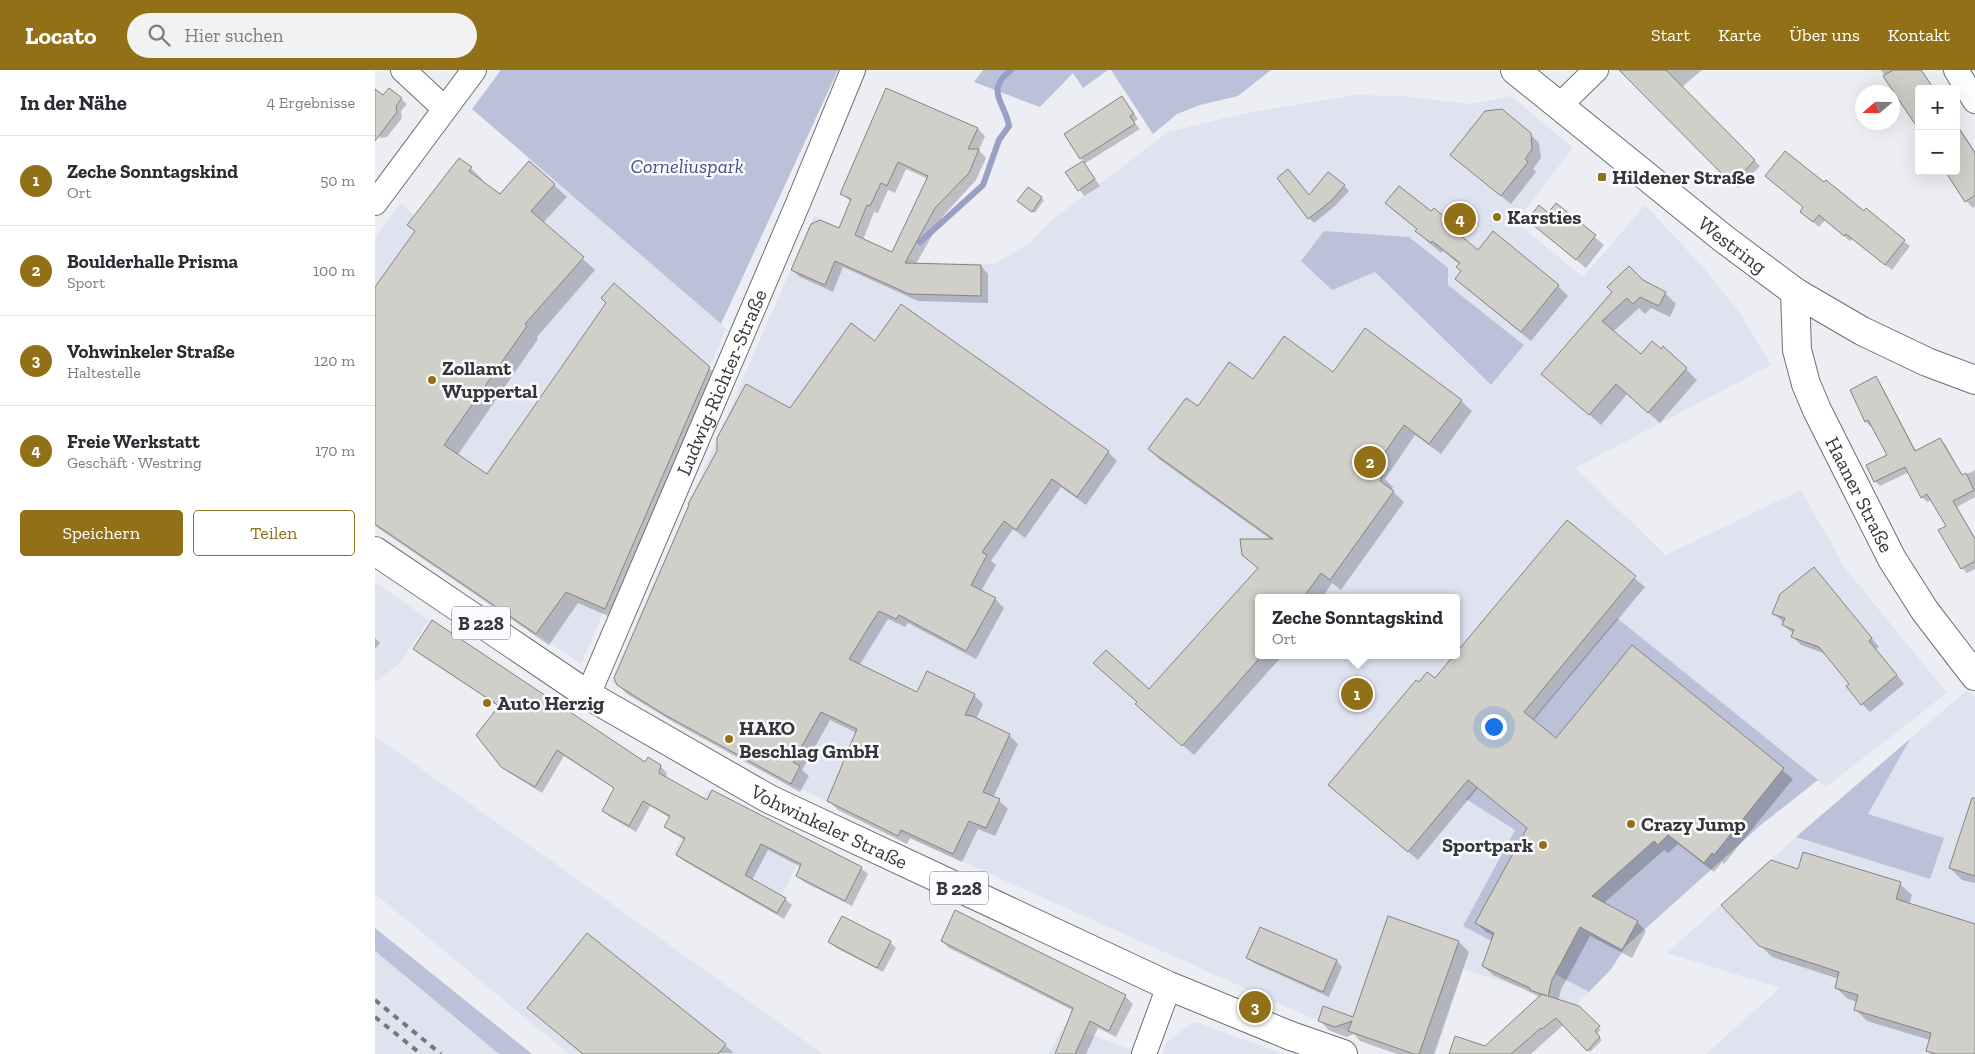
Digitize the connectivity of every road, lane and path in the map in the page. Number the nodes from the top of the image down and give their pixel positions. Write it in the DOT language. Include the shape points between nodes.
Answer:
graph roads {
  1 [pos="403,70"];
  2 [pos="474,70"];
  3 [pos="853,70"];
  4 [pos="1515,70"];
  5 [pos="1596,70"];
  6 [pos="1956,70"];
  7 [pos="1975,101"];
  8 [pos="1560,105"];
  9 [pos="445,109"];
  10 [pos="375,203"];
  11 [pos="1795,292"];
  12 [pos="1975,380"];
  13 [pos="375,551"];
  14 [pos="1975,676"];
  15 [pos="588,695"];
  16 [pos="1169,986"];
  17 [pos="1144,1054"];
  18 [pos="1343,1054"];
  1 -- 9 [label="street"];
  2 -- 9 [label="street"];
  3 -- 15 [label="street, Ludwig-Richter-Straße"];
  4 -- 8 [label="main road, Westring"];
  5 -- 8 [label="street"];
  6 -- 7 [label="street"];
  8 -- 11 [label="main road, Westring" via="1724,239"];
  9 -- 10 [label="street"];
  11 -- 12 [label="main road, Westring" via="1927,362"];
  11 -- 14 [label="main road, Haaner Straße" via="1797,350 1817,410 1891,559 1925,611"];
  13 -- 15 [label="main road, Vohwinkeler Straße / B 228"];
  15 -- 16 [label="main road, Vohwinkeler Straße / B 228" via="769,799"];
  16 -- 17 [label="street"];
  16 -- 18 [label="main road, Vohwinkeler Straße / B 228"];
}
